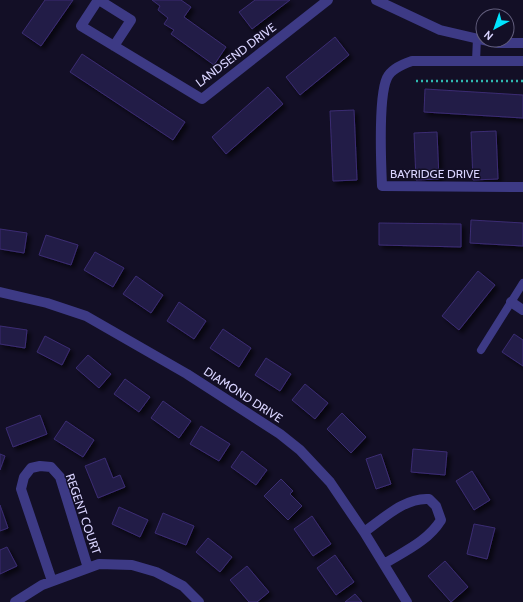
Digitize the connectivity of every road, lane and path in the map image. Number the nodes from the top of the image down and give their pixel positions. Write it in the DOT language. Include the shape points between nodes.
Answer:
graph roads {
  1 [pos="99,0"];
  2 [pos="328,0"];
  3 [pos="376,0"];
  4 [pos="475,38"];
  5 [pos="114,46"];
  6 [pos="479,48"];
  7 [pos="476,61"];
  8 [pos="523,61"];
  9 [pos="416,80"];
  10 [pos="523,81"];
  11 [pos="523,187"];
  12 [pos="523,282"];
  13 [pos="0,292"];
  14 [pos="511,302"];
  15 [pos="523,310"];
  16 [pos="481,350"];
  17 [pos="364,532"];
  18 [pos="384,564"];
  19 [pos="88,568"];
  20 [pos="52,581"];
  21 [pos="15,602"];
  22 [pos="199,602"];
  23 [pos="407,602"];
  1 -- 5 [label="street, LANDSEND DRIVE" via="131,20"];
  1 -- 5 [label="street, LANDSEND DRIVE" via="81,26"];
  2 -- 5 [label="street, LANDSEND DRIVE" via="202,99"];
  3 -- 4 [label="street" via="440,30"];
  6 -- 7 [label="lane"];
  7 -- 8 [label="street, BAYRIDGE DRIVE"];
  7 -- 11 [label="street, BAYRIDGE DRIVE" via="412,60 400,65 387,76 383,91 382,186"];
  9 -- 10 [label="path"];
  12 -- 14 [label="lane"];
  13 -- 17 [label="street, DIAMOND DRIVE" via="47,303 86,316 264,423 300,450 316,466"];
  14 -- 15 [label="street"];
  14 -- 16 [label="lane"];
  17 -- 18 [label="street, DIAMOND DRIVE"];
  17 -- 18 [label="street" via="408,502 420,498 429,499 436,506 441,520 436,528"];
  18 -- 23 [label="street, DIAMOND DRIVE"];
  19 -- 20 [label="street"];
  19 -- 20 [label="street, REGENT COURT" via="60,477 51,467 31,468 24,477 21,489"];
  19 -- 22 [label="street" via="99,564 132,565 156,572 183,586"];
  20 -- 21 [label="street"];
}
